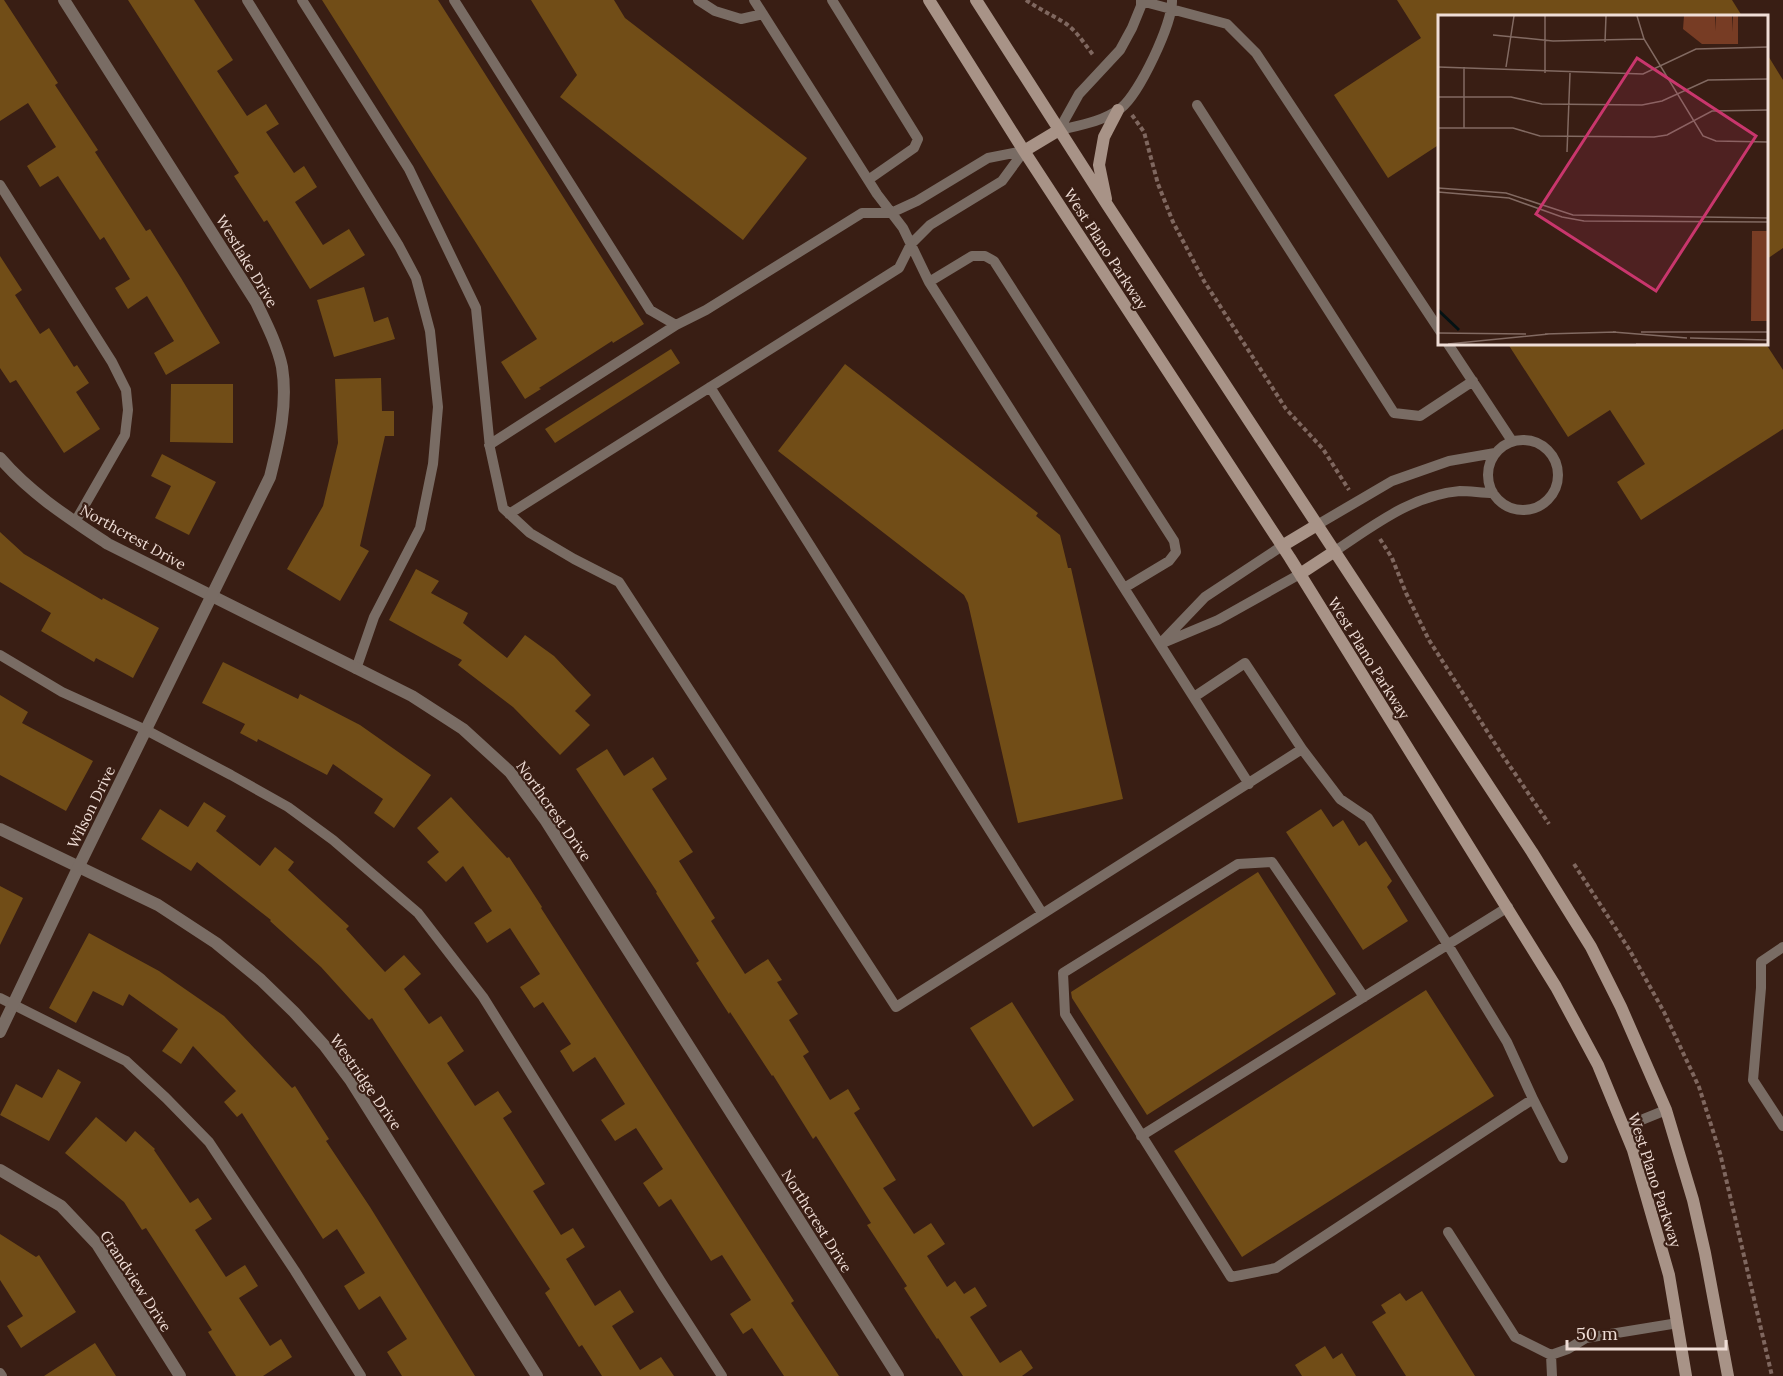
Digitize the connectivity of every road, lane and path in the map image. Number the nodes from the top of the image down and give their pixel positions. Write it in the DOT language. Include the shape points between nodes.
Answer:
graph roads {
  1 [pos="64,0"];
  2 [pos="247,0"];
  3 [pos="302,0"];
  4 [pos="454,0"];
  5 [pos="698,0"];
  6 [pos="754,0"];
  7 [pos="832,0"];
  8 [pos="929,0"];
  9 [pos="976,0"];
  10 [pos="1026,0"];
  11 [pos="1141,0"];
  12 [pos="1172,4"];
  13 [pos="763,14"];
  14 [pos="1098,63"];
  15 [pos="1197,105"];
  16 [pos="1118,110"];
  17 [pos="1132,115"];
  18 [pos="1059,130"];
  19 [pos="1024,151"];
  20 [pos="868,180"];
  21 [pos="0,185"];
  22 [pos="1108,206"];
  23 [pos="891,213"];
  24 [pos="911,244"];
  25 [pos="929,282"];
  26 [pos="676,325"];
  27 [pos="1438,328"];
  28 [pos="1449,345"];
  29 [pos="1473,381"];
  30 [pos="710,387"];
  31 [pos="1512,441"];
  32 [pos="489,445"];
  33 [pos="1495,453"];
  34 [pos="0,458"];
  35 [pos="1350,490"];
  36 [pos="1493,493"];
  37 [pos="509,514"];
  38 [pos="75,522"];
  39 [pos="1317,525"];
  40 [pos="1377,535"];
  41 [pos="1282,546"];
  42 [pos="1335,551"];
  43 [pos="1300,574"];
  44 [pos="1124,588"];
  45 [pos="212,597"];
  46 [pos="1160,644"];
  47 [pos="0,655"];
  48 [pos="356,669"];
  49 [pos="1194,697"];
  50 [pos="146,730"];
  51 [pos="1302,749"];
  52 [pos="1249,784"];
  53 [pos="1549,824"];
  54 [pos="0,829"];
  55 [pos="1574,864"];
  56 [pos="78,868"];
  57 [pos="1508,907"];
  58 [pos="1042,913"];
  59 [pos="1448,945"];
  60 [pos="1783,946"];
  61 [pos="1364,997"];
  62 [pos="0,998"];
  63 [pos="13,1004"];
  64 [pos="0,1032"];
  65 [pos="1533,1099"];
  66 [pos="1666,1110"];
  67 [pos="1783,1126"];
  68 [pos="1624,1127"];
  69 [pos="1141,1136"];
  70 [pos="1563,1158"];
  71 [pos="0,1170"];
  72 [pos="1448,1232"];
  73 [pos="1678,1323"];
  74 [pos="1551,1355"];
  75 [pos="180,1376"];
  76 [pos="361,1376"];
  77 [pos="537,1376"];
  78 [pos="722,1376"];
  79 [pos="898,1376"];
  80 [pos="1552,1376"];
  81 [pos="1686,1376"];
  82 [pos="1728,1376"];
  83 [pos="1772,1376"];
  1 -- 45 [label="street, Westlake Drive" via="256,302 282,367 281,435 270,477"];
  2 -- 48 [label="lane" via="399,246 416,278 430,331 438,406 433,464 420,528 374,617"];
  3 -- 32 [label="lane" via="409,170 476,308"];
  4 -- 26 [label="lane" via="650,310"];
  5 -- 13 [label="lane" via="715,11 741,19"];
  6 -- 13 [label="lane"];
  7 -- 20 [label="lane" via="918,139 914,148"];
  8 -- 19 [label="main road, West Plano Parkway"];
  9 -- 18 [label="main road, West Plano Parkway"];
  10 -- 14 [label="path" via="1066,24"];
  11 -- 12 [label="lane"];
  11 -- 18 [label="lane" via="1120,50 1079,94"];
  12 -- 16 [label="lane" via="1159,46 1135,90"];
  12 -- 27 [label="lane" via="1227,24 1256,53"];
  13 -- 20 [label="lane"];
  15 -- 29 [label="lane" via="1394,413 1420,417"];
  16 -- 18 [label="lane" via="1094,122"];
  16 -- 22 [label="main road" via="1104,137 1099,165"];
  17 -- 35 [label="path" via="1144,132 1173,222 1204,281 1286,409 1323,449"];
  18 -- 19 [label="main road"];
  18 -- 22 [label="main road, West Plano Parkway"];
  19 -- 23 [label="lane" via="988,158"];
  19 -- 24 [label="lane" via="1002,181 930,225"];
  19 -- 41 [label="main road, West Plano Parkway"];
  20 -- 23 [label="lane"];
  21 -- 38 [label="lane" via="126,390 125,435"];
  22 -- 39 [label="main road, West Plano Parkway"];
  23 -- 24 [label="lane"];
  23 -- 26 [label="lane" via="862,213"];
  24 -- 25 [label="lane"];
  24 -- 30 [label="lane" via="899,268"];
  25 -- 44 [label="lane"];
  25 -- 44 [label="lane" via="972,256 994,261 1174,541 1176,552 1169,561"];
  26 -- 32 [label="lane"];
  28 -- 29 [label="lane"];
  29 -- 31 [label="lane"];
  30 -- 37 [label="lane"];
  30 -- 58 [label="lane"];
  31 -- 33 [label="lane"];
  31 -- 36 [label="lane" via="1532,441 1547,449 1559,473 1558,483 1547,501 1529,510 1508,507"];
  32 -- 37 [label="lane" via="503,508"];
  33 -- 36 [label="lane" via="1488,473"];
  33 -- 39 [label="lane" via="1449,460 1392,481"];
  34 -- 38 [label="street, Northcrest Drive" via="32,491"];
  36 -- 42 [label="lane" via="1461,491 1422,500 1398,510"];
  37 -- 58 [label="lane" via="530,533 619,582 896,1007"];
  38 -- 45 [label="street, Northcrest Drive" via="108,544"];
  39 -- 41 [label="main road"];
  39 -- 42 [label="main road, West Plano Parkway"];
  40 -- 53 [label="path" via="1392,558 1429,640"];
  41 -- 43 [label="main road, West Plano Parkway"];
  41 -- 46 [label="lane" via="1205,597"];
  42 -- 43 [label="main road"];
  42 -- 66 [label="main road, West Plano Parkway" via="1591,947"];
  43 -- 46 [label="lane" via="1218,620"];
  43 -- 57 [label="main road, West Plano Parkway"];
  44 -- 46 [label="lane"];
  45 -- 48 [label="street, Northcrest Drive"];
  45 -- 50 [label="street, Wilson Drive"];
  46 -- 49 [label="lane"];
  47 -- 50 [label="lane" via="63,692"];
  48 -- 79 [label="street, Northcrest Drive" via="412,696 463,729 510,772 546,821"];
  49 -- 51 [label="lane" via="1245,663"];
  49 -- 52 [label="lane"];
  50 -- 56 [label="street, Wilson Drive"];
  50 -- 78 [label="lane" via="288,807 418,913 483,997"];
  51 -- 52 [label="lane"];
  51 -- 59 [label="lane" via="1340,799 1368,818"];
  52 -- 58 [label="lane"];
  54 -- 56 [label="street, Westridge Drive"];
  55 -- 83 [label="path" via="1629,949 1699,1087 1720,1153"];
  56 -- 63 [label="street, Wilson Drive"];
  56 -- 77 [label="street, Westridge Drive" via="158,905 216,944 261,980 324,1045 351,1081"];
  57 -- 59 [label="lane"];
  57 -- 68 [label="main road, West Plano Parkway" via="1598,1065"];
  59 -- 61 [label="lane"];
  59 -- 65 [label="lane" via="1507,1042"];
  60 -- 67 [label="lane" via="1761,962 1753,1080"];
  61 -- 69 [label="lane"];
  61 -- 69 [label="lane" via="1272,862 1238,864 1063,973 1065,1014"];
  62 -- 63 [label="lane"];
  63 -- 64 [label="street, Wilson Drive"];
  63 -- 76 [label="lane" via="126,1061 209,1142"];
  65 -- 69 [label="lane" via="1276,1268 1232,1277"];
  65 -- 70 [label="lane"];
  66 -- 68 [label="lane"];
  66 -- 82 [label="main road, West Plano Parkway" via="1694,1200"];
  68 -- 73 [label="main road, West Plano Parkway" via="1669,1275"];
  71 -- 75 [label="street, Grandview Drive" via="60,1206 97,1244"];
  72 -- 74 [label="lane" via="1515,1337"];
  73 -- 74 [label="lane" via="1586,1338"];
  73 -- 81 [label="main road, West Plano Parkway"];
  74 -- 80 [label="lane"];
}
